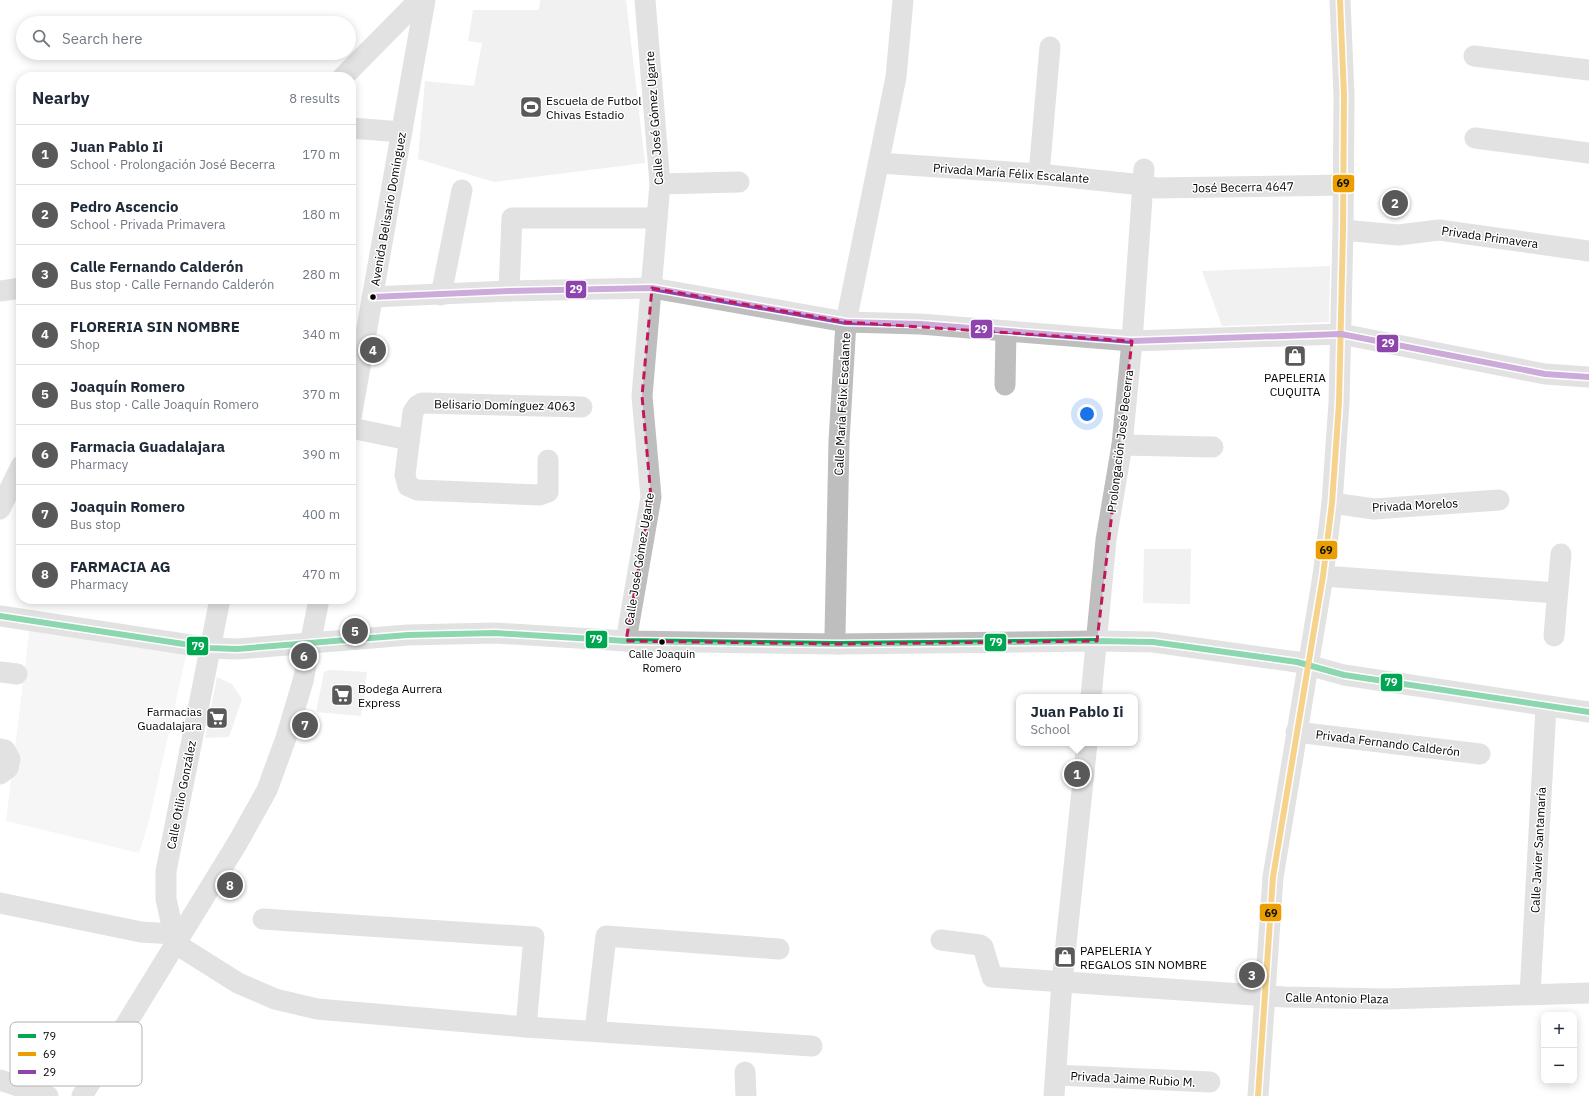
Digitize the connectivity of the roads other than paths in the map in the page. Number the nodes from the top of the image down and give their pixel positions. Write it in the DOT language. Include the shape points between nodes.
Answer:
graph roads {
  1 [pos="419,0"];
  2 [pos="425,0"];
  3 [pos="646,0"];
  4 [pos="902,0"];
  5 [pos="1340,0"];
  6 [pos="1050,47"];
  7 [pos="1474,56"];
  8 [pos="1589,70"];
  9 [pos="348,72"];
  10 [pos="356,128"];
  11 [pos="402,132"];
  12 [pos="1475,138"];
  13 [pos="1589,153"];
  14 [pos="878,163"];
  15 [pos="1039,174"];
  16 [pos="1143,177"];
  17 [pos="739,182"];
  18 [pos="660,184"];
  19 [pos="1344,185"];
  20 [pos="462,190"];
  21 [pos="657,218"];
  22 [pos="1344,230"];
  23 [pos="1589,251"];
  24 [pos="652,288"];
  25 [pos="16,289"];
  26 [pos="508,291"];
  27 [pos="0,292"];
  28 [pos="441,295"];
  29 [pos="372,297"];
  30 [pos="846,322"];
  31 [pos="1006,331"];
  32 [pos="1341,334"];
  33 [pos="1132,341"];
  34 [pos="1589,377"];
  35 [pos="1005,384"];
  36 [pos="356,389"];
  37 [pos="582,407"];
  38 [pos="356,429"];
  39 [pos="409,440"];
  40 [pos="1122,445"];
  41 [pos="1213,447"];
  42 [pos="548,460"];
  43 [pos="16,476"];
  44 [pos="1499,500"];
  45 [pos="1332,503"];
  46 [pos="0,508"];
  47 [pos="1561,554"];
  48 [pos="1323,576"];
  49 [pos="1557,593"];
  50 [pos="219,604"];
  51 [pos="318,604"];
  52 [pos="0,616"];
  53 [pos="1554,636"];
  54 [pos="626,641"];
  55 [pos="1097,641"];
  56 [pos="311,644"];
  57 [pos="838,644"];
  58 [pos="210,648"];
  59 [pos="1308,664"];
  60 [pos="1091,694"];
  61 [pos="1546,707"];
  62 [pos="1589,712"];
  63 [pos="1296,732"];
  64 [pos="1087,746"];
  65 [pos="0,749"];
  66 [pos="1480,754"];
  67 [pos="0,774"];
  68 [pos="0,903"];
  69 [pos="263,919"];
  70 [pos="941,940"];
  71 [pos="172,946"];
  72 [pos="779,949"];
  73 [pos="1062,982"];
  74 [pos="1589,993"];
  75 [pos="1530,994"];
  76 [pos="1264,996"];
  77 [pos="126,1022"];
  78 [pos="526,1027"];
  79 [pos="596,1031"];
  80 [pos="812,1046"];
  81 [pos="745,1072"];
  82 [pos="1056,1075"];
  83 [pos="0,1080"];
  84 [pos="1210,1082"];
  85 [pos="10,1083"];
  86 [pos="18,1086"];
  87 [pos="88,1086"];
  88 [pos="48,1096"];
  89 [pos="82,1096"];
  90 [pos="746,1096"];
  91 [pos="1054,1096"];
  92 [pos="1258,1096"];
  1 -- 9 [label="street"];
  2 -- 11 [label="street, Avenida Belisario Domínguez"];
  3 -- 18 [label="street, Calle José Gómez Ugarte"];
  4 -- 14 [label="street, Calle María Félix Escalante" via="896,77"];
  5 -- 19 [label="street"];
  6 -- 15 [label="street"];
  7 -- 8 [label="street"];
  10 -- 11 [label="street"];
  11 -- 29 [label="street, Avenida Belisario Domínguez"];
  12 -- 13 [label="street"];
  14 -- 15 [label="street, Privada María Félix Escalante"];
  14 -- 30 [label="street, Calle María Félix Escalante"];
  15 -- 16 [label="street, Privada María Félix Escalante"];
  16 -- 19 [label="street, José Becerra 4647" via="1156,188"];
  16 -- 33 [label="street, Prolongación José Becerra"];
  17 -- 18 [label="street"];
  18 -- 21 [label="street, Calle José Gómez Ugarte"];
  19 -- 22 [label="street"];
  20 -- 28 [label="street"];
  21 -- 24 [label="street, Calle José Gómez Ugarte"];
  21 -- 26 [label="street" via="512,218"];
  22 -- 23 [label="street, Privada Primavera" via="1398,235 1440,230"];
  22 -- 32 [label="street"];
  24 -- 26 [label="street"];
  24 -- 30 [label="street"];
  24 -- 54 [label="street, Calle José Gómez Ugarte" via="642,396 651,498"];
  25 -- 27 [label="street"];
  26 -- 28 [label="street"];
  28 -- 29 [label="street"];
  29 -- 36 [label="street, Avenida Belisario Domínguez"];
  30 -- 31 [label="street" via="920,324"];
  30 -- 57 [label="street, Calle María Félix Escalante" via="839,441 835,635"];
  31 -- 33 [label="street"];
  31 -- 35 [label="street"];
  32 -- 33 [label="street"];
  32 -- 34 [label="street" via="1545,374"];
  32 -- 45 [label="street"];
  33 -- 40 [label="street, Prolongación José Becerra"];
  37 -- 39 [label="street, Belisario Domínguez 4063" via="422,403 416,406 413,412"];
  38 -- 39 [label="street"];
  39 -- 42 [label="street, Belisario Domínguez 4063" via="405,475 408,486 417,490 540,495 548,492"];
  40 -- 41 [label="street"];
  40 -- 55 [label="street, Prolongación José Becerra" via="1106,540"];
  43 -- 46 [label="street"];
  44 -- 45 [label="street, Privada Morelos" via="1374,509"];
  45 -- 48 [label="street"];
  47 -- 49 [label="street"];
  48 -- 49 [label="street"];
  48 -- 59 [label="street"];
  49 -- 53 [label="street"];
  50 -- 58 [label="street, Calle Otilio González"];
  51 -- 56 [label="street"];
  52 -- 58 [label="street"];
  54 -- 56 [label="street" via="495,633 408,635"];
  54 -- 57 [label="street"];
  55 -- 57 [label="street"];
  55 -- 59 [label="street" via="1153,642"];
  55 -- 60 [label="street, Prolongación José Becerra"];
  56 -- 58 [label="street" via="237,649"];
  56 -- 71 [label="street" via="286,738 267,790 238,842"];
  58 -- 71 [label="street, Calle Otilio González" via="166,871 166,899"];
  59 -- 61 [label="street" via="1344,676"];
  59 -- 63 [label="street"];
  61 -- 62 [label="street"];
  61 -- 75 [label="street, Calle Javier Santamaría"];
  63 -- 66 [label="street, Privada Fernando Calderón"];
  63 -- 76 [label="street" via="1273,877"];
  64 -- 73 [label="street"];
  65 -- 67 [label="street" via="5,750 10,759 8,768"];
  68 -- 71 [label="street" via="141,932"];
  69 -- 78 [label="street" via="534,937"];
  70 -- 73 [label="street, Calle Antonio Plaza" via="983,947 992,977"];
  71 -- 77 [label="street"];
  71 -- 78 [label="street" via="200,959 238,983 275,999 317,1009"];
  72 -- 79 [label="street" via="606,936"];
  73 -- 76 [label="street, Calle Antonio Plaza"];
  73 -- 82 [label="street"];
  74 -- 75 [label="street, Calle Antonio Plaza"];
  75 -- 76 [label="street, Calle Antonio Plaza" via="1386,999"];
  76 -- 92 [label="street"];
  78 -- 79 [label="street"];
  79 -- 80 [label="street"];
  81 -- 90 [label="street"];
  82 -- 84 [label="street, Privada Jaime Rubio M."];
  82 -- 91 [label="street"];
  83 -- 85 [label="street"];
  86 -- 88 [label="street"];
  87 -- 89 [label="street"];
}
